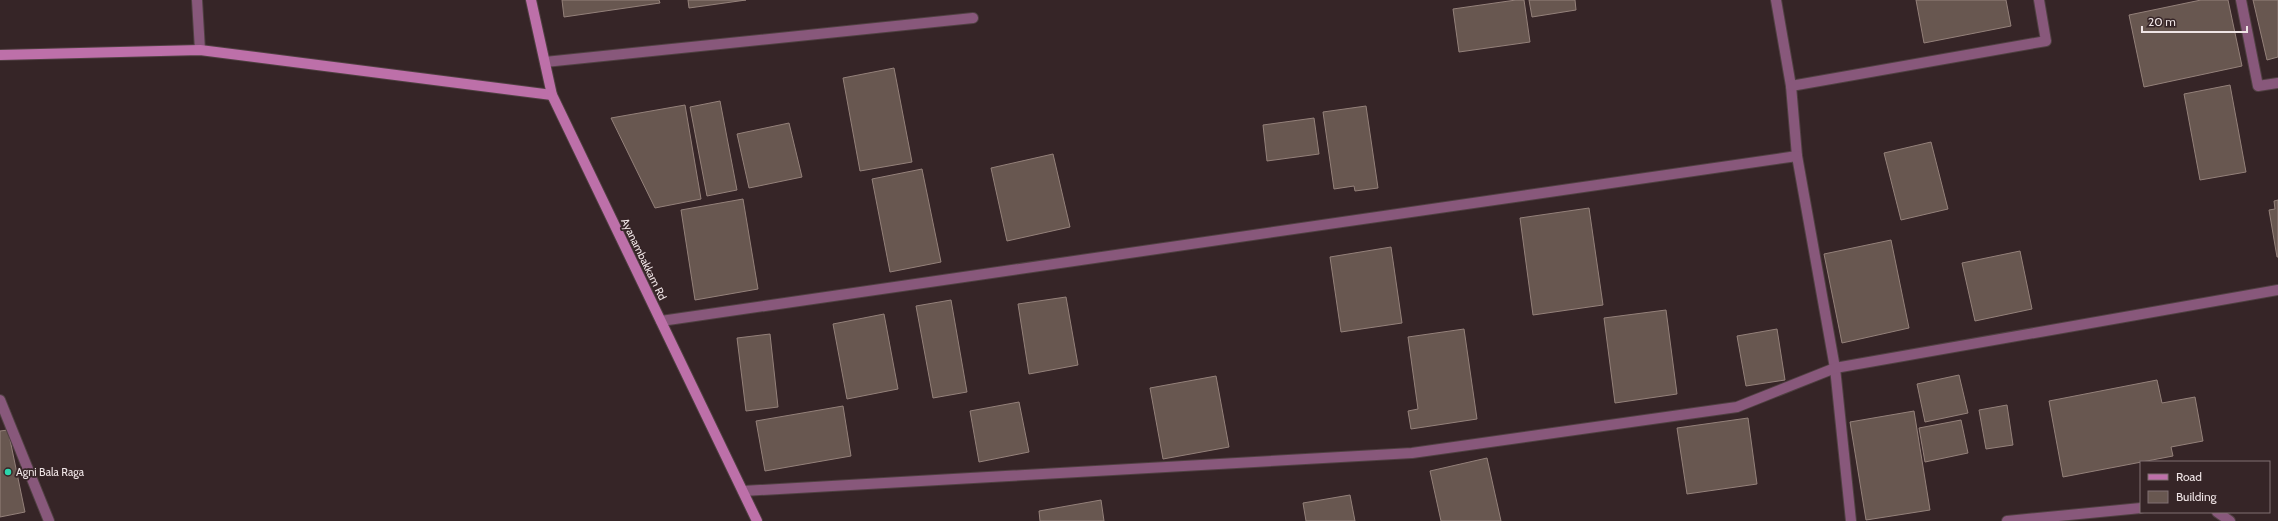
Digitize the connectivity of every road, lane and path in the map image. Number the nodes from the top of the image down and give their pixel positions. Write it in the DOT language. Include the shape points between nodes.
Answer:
graph roads {
  1 [pos="197,0"];
  2 [pos="531,0"];
  3 [pos="1776,0"];
  4 [pos="2039,0"];
  5 [pos="2241,0"];
  6 [pos="973,18"];
  7 [pos="200,50"];
  8 [pos="0,55"];
  9 [pos="545,62"];
  10 [pos="2278,83"];
  11 [pos="1791,86"];
  12 [pos="552,95"];
  13 [pos="1797,156"];
  14 [pos="2278,290"];
  15 [pos="661,321"];
  16 [pos="1836,368"];
  17 [pos="1,402"];
  18 [pos="743,491"];
  19 [pos="2140,508"];
  20 [pos="2218,513"];
  21 [pos="49,521"];
  22 [pos="757,521"];
  23 [pos="1850,521"];
  24 [pos="2007,521"];
  25 [pos="2230,521"];
  1 -- 7 [label="street"];
  2 -- 9 [label="street, Ayanambakkam Rd"];
  3 -- 11 [label="street"];
  4 -- 11 [label="street" via="2046,41"];
  5 -- 10 [label="street" via="2258,86"];
  6 -- 9 [label="street"];
  7 -- 8 [label="street"];
  7 -- 12 [label="street"];
  9 -- 12 [label="street, Ayanambakkam Rd"];
  11 -- 13 [label="street"];
  12 -- 15 [label="street, Ayanambakkam Rd"];
  13 -- 15 [label="street"];
  13 -- 16 [label="street"];
  14 -- 16 [label="street"];
  15 -- 18 [label="street, Ayanambakkam Rd"];
  16 -- 18 [label="street" via="1737,407 1412,453"];
  16 -- 23 [label="street"];
  17 -- 21 [label="street"];
  18 -- 22 [label="street, Ayanambakkam Rd"];
  19 -- 24 [label="street"];
  20 -- 25 [label="street"];
}
